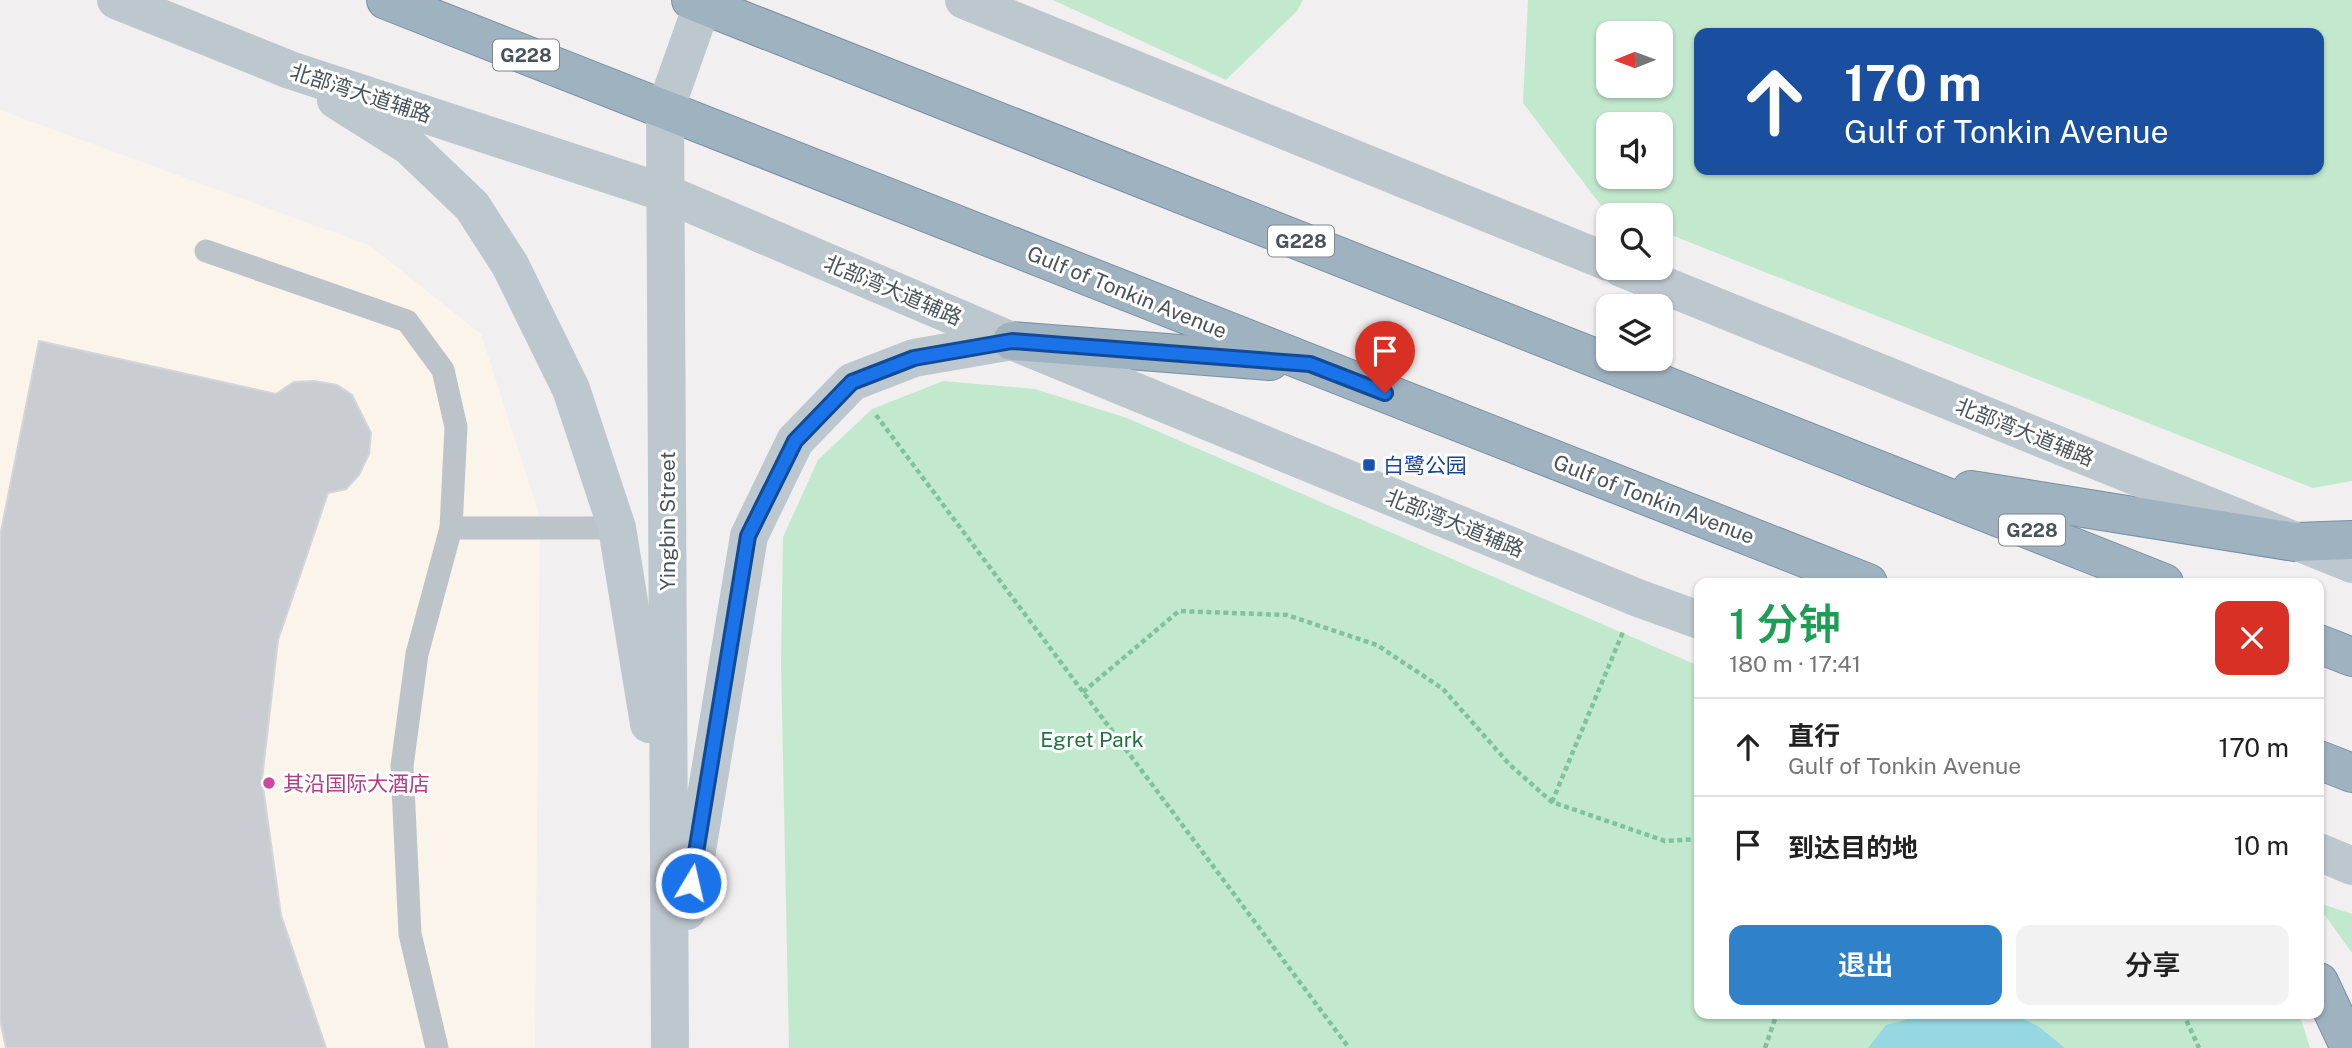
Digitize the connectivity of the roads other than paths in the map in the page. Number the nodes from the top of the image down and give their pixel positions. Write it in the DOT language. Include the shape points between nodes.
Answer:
graph roads {
  1 [pos="116,0"];
  2 [pos="386,0"];
  3 [pos="964,0"];
  4 [pos="699,2"];
  5 [pos="290,70"];
  6 [pos="665,110"];
  7 [pos="665,192"];
  8 [pos="206,251"];
  9 [pos="1596,257"];
  10 [pos="1651,280"];
  11 [pos="1012,341"];
  12 [pos="1310,364"];
  13 [pos="1900,478"];
  14 [pos="451,528"];
  15 [pos="617,528"];
  16 [pos="2352,540"];
  17 [pos="2295,542"];
  18 [pos="2352,564"];
  19 [pos="1855,578"];
  20 [pos="2151,578"];
  21 [pos="1694,618"];
  22 [pos="2324,646"];
  23 [pos="2352,657"];
  24 [pos="2324,762"];
  25 [pos="2352,773"];
  26 [pos="668,842"];
  27 [pos="2324,854"];
  28 [pos="2352,866"];
  29 [pos="2324,993"];
  30 [pos="670,1032"];
  31 [pos="437,1048"];
  32 [pos="2350,1048"];
  1 -- 5 [label="main road, 北部湾大道辅路"];
  2 -- 6 [label="highway, Gulf of Tonkin Avenue / G228"];
  3 -- 9 [label="main road"];
  4 -- 6 [label="main road, Yingbin Street"];
  4 -- 13 [label="highway, G228"];
  5 -- 7 [label="main road, 北部湾大道辅路"];
  5 -- 15 [label="main road" via="408,146 472,206 510,265 571,389"];
  6 -- 7 [label="main road, Yingbin Street"];
  6 -- 12 [label="highway, Gulf of Tonkin Avenue / G228"];
  7 -- 11 [label="main road, 北部湾大道辅路"];
  7 -- 26 [label="main road, Yingbin Street"];
  8 -- 14 [label="lane" via="407,321 443,370 456,427"];
  10 -- 17 [label="main road, 北部湾大道辅路"];
  11 -- 12 [label="highway"];
  11 -- 21 [label="main road, 北部湾大道辅路"];
  11 -- 30 [label="main road" via="914,358 852,382 795,441 748,536"];
  12 -- 19 [label="highway, Gulf of Tonkin Avenue / G228"];
  13 -- 17 [label="highway"];
  13 -- 20 [label="highway, G228"];
  14 -- 15 [label="lane"];
  14 -- 31 [label="lane" via="417,653 402,766 410,934"];
  15 -- 26 [label="main road"];
  16 -- 17 [label="highway"];
  17 -- 18 [label="main road, 北部湾大道辅路"];
  22 -- 23 [label="highway"];
  24 -- 25 [label="highway"];
  26 -- 30 [label="main road, Yingbin Street"];
  27 -- 28 [label="main road"];
  29 -- 32 [label="highway"];
}
